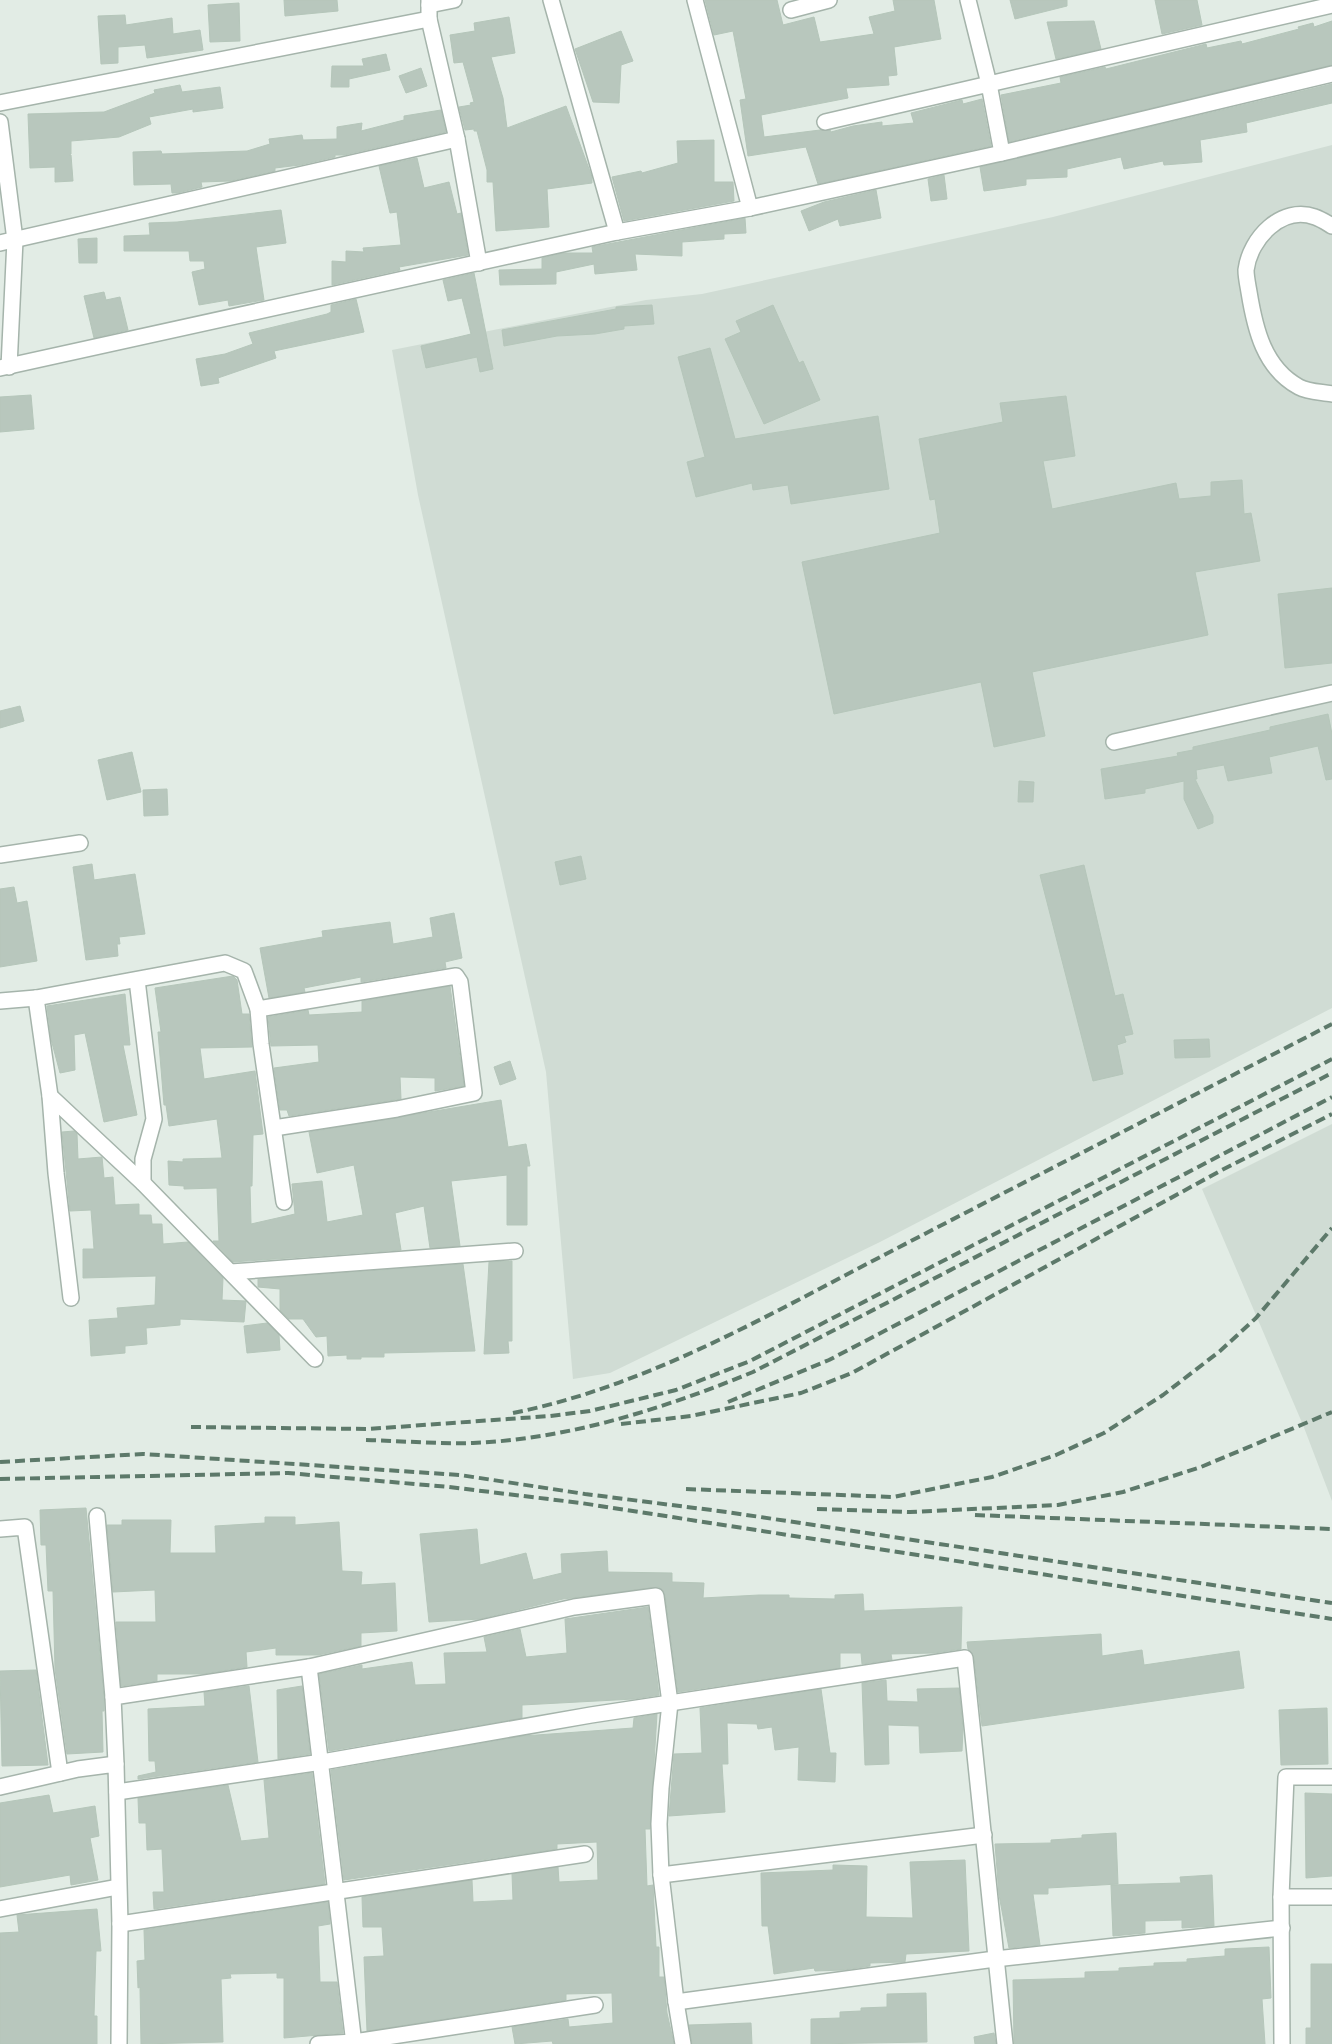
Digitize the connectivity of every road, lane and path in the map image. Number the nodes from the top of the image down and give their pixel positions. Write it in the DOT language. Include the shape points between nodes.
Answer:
graph roads {
  1 [pos="454,0"];
  2 [pos="551,0"];
  3 [pos="695,0"];
  4 [pos="829,0"];
  5 [pos="968,0"];
  6 [pos="1332,5"];
  7 [pos="429,8"];
  8 [pos="791,10"];
  9 [pos="1332,74"];
  10 [pos="989,84"];
  11 [pos="0,103"];
  12 [pos="0,122"];
  13 [pos="825,122"];
  14 [pos="457,139"];
  15 [pos="1002,153"];
  16 [pos="750,208"];
  17 [pos="1332,226"];
  18 [pos="617,232"];
  19 [pos="7,241"];
  20 [pos="479,263"];
  21 [pos="4,368"];
  22 [pos="1332,394"];
  23 [pos="1332,692"];
  24 [pos="1114,742"];
  25 [pos="80,843"];
  26 [pos="0,855"];
  27 [pos="137,980"];
  28 [pos="36,998"];
  29 [pos="0,1001"];
  30 [pos="258,1009"];
  31 [pos="50,1096"];
  32 [pos="274,1128"];
  33 [pos="143,1183"];
  34 [pos="284,1202"];
  35 [pos="515,1251"];
  36 [pos="231,1272"];
  37 [pos="71,1298"];
  38 [pos="315,1359"];
  39 [pos="97,1516"];
  40 [pos="0,1529"];
  41 [pos="309,1667"];
  42 [pos="114,1698"];
  43 [pos="670,1703"];
  44 [pos="322,1762"];
  45 [pos="116,1764"];
  46 [pos="60,1773"];
  47 [pos="1332,1776"];
  48 [pos="0,1787"];
  49 [pos="117,1792"];
  50 [pos="984,1835"];
  51 [pos="585,1854"];
  52 [pos="662,1875"];
  53 [pos="118,1887"];
  54 [pos="335,1892"];
  55 [pos="1281,1897"];
  56 [pos="1332,1897"];
  57 [pos="0,1909"];
  58 [pos="120,1924"];
  59 [pos="1282,1928"];
  60 [pos="995,1959"];
  61 [pos="676,2002"];
  62 [pos="595,2005"];
  63 [pos="354,2043"];
  64 [pos="120,2044"];
  65 [pos="318,2044"];
  66 [pos="683,2044"];
  67 [pos="1005,2044"];
  68 [pos="1282,2044"];
  1 -- 7 [label="street"];
  2 -- 18 [label="street"];
  3 -- 16 [label="street"];
  4 -- 8 [label="street"];
  5 -- 10 [label="street"];
  6 -- 10 [label="street"];
  7 -- 11 [label="street"];
  7 -- 14 [label="street"];
  9 -- 15 [label="street"];
  10 -- 13 [label="street"];
  10 -- 15 [label="street"];
  12 -- 19 [label="street"];
  14 -- 19 [label="street"];
  14 -- 20 [label="street"];
  15 -- 16 [label="street"];
  16 -- 18 [label="street"];
  17 -- 22 [label="street" via="1314,216 1288,216 1268,226 1254,245 1246,270 1252,312 1265,353 1282,375 1300,388"];
  18 -- 20 [label="street"];
  19 -- 21 [label="street"];
  20 -- 21 [label="street"];
  23 -- 24 [label="street"];
  25 -- 26 [label="street"];
  27 -- 28 [label="street"];
  27 -- 30 [label="street" via="226,963 244,970"];
  27 -- 33 [label="street" via="154,1119 143,1159"];
  28 -- 29 [label="street"];
  28 -- 31 [label="street"];
  30 -- 32 [label="street"];
  30 -- 32 [label="street" via="456,976 460,982 472,1061 474,1093"];
  31 -- 33 [label="street"];
  31 -- 37 [label="street"];
  32 -- 34 [label="street"];
  33 -- 36 [label="street"];
  35 -- 36 [label="street"];
  36 -- 38 [label="street"];
  39 -- 42 [label="street"];
  40 -- 46 [label="street" via="25,1527"];
  41 -- 42 [label="street"];
  41 -- 43 [label="street" via="574,1607 656,1596"];
  41 -- 44 [label="street"];
  42 -- 45 [label="street"];
  43 -- 44 [label="street"];
  43 -- 50 [label="street" via="965,1658"];
  43 -- 52 [label="street" via="660,1788"];
  44 -- 49 [label="street"];
  44 -- 54 [label="street"];
  45 -- 46 [label="street"];
  45 -- 49 [label="street"];
  46 -- 48 [label="street"];
  47 -- 55 [label="street" via="1286,1777"];
  49 -- 53 [label="street"];
  50 -- 52 [label="street"];
  50 -- 60 [label="street"];
  51 -- 54 [label="street"];
  52 -- 61 [label="street"];
  53 -- 57 [label="street"];
  53 -- 58 [label="street"];
  54 -- 58 [label="street"];
  54 -- 63 [label="street"];
  55 -- 56 [label="street"];
  55 -- 59 [label="street"];
  58 -- 64 [label="street"];
  59 -- 60 [label="street"];
  59 -- 68 [label="street"];
  60 -- 61 [label="street"];
  60 -- 67 [label="street"];
  61 -- 66 [label="street"];
  62 -- 63 [label="street"];
  63 -- 65 [label="street"];
}
